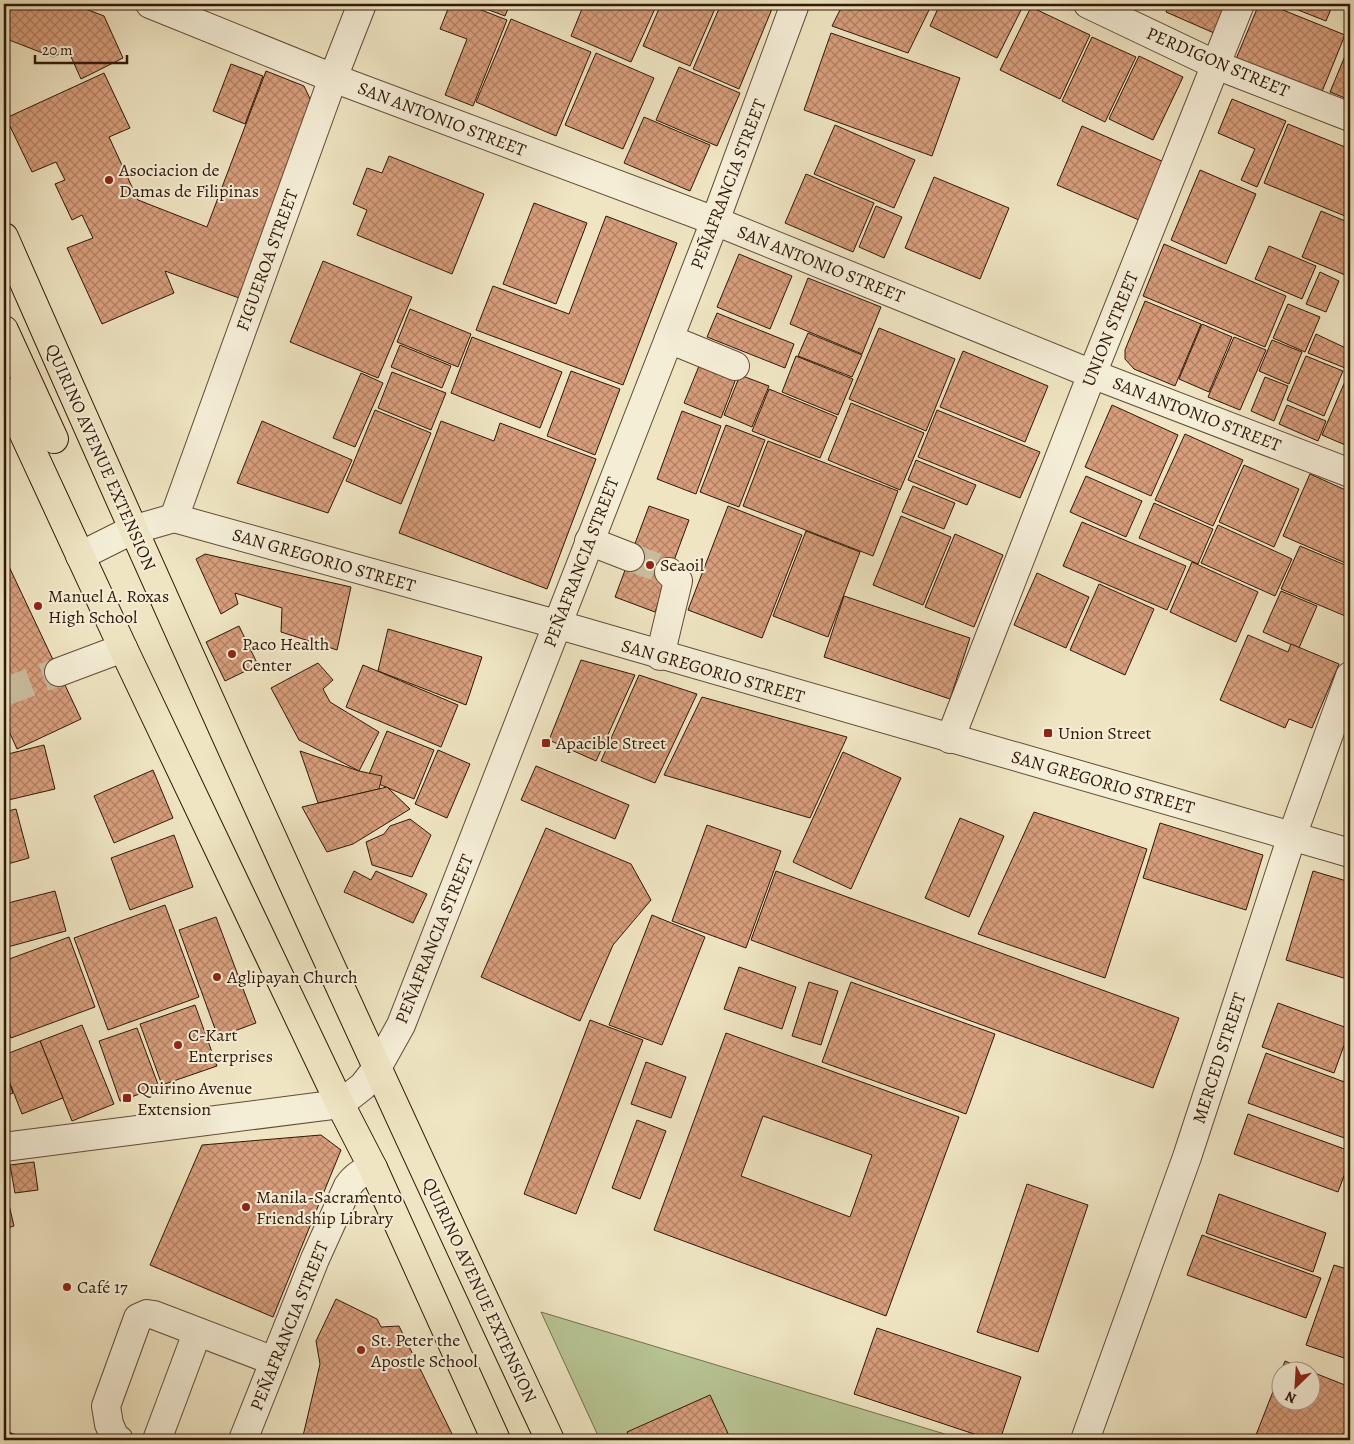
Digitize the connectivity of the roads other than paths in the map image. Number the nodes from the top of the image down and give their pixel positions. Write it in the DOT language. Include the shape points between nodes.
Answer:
graph roads {
  1 [pos="150,4"];
  2 [pos="362,4"];
  3 [pos="795,4"];
  4 [pos="1088,4"];
  5 [pos="1240,4"];
  6 [pos="1216,65"];
  7 [pos="333,78"];
  8 [pos="1350,116"];
  9 [pos="714,221"];
  10 [pos="4,237"];
  11 [pos="4,330"];
  12 [pos="669,338"];
  13 [pos="735,366"];
  14 [pos="1092,374"];
  15 [pos="4,391"];
  16 [pos="54,439"];
  17 [pos="1350,473"];
  18 [pos="174,518"];
  19 [pos="132,530"];
  20 [pos="589,541"];
  21 [pos="80,556"];
  22 [pos="630,557"];
  23 [pos="670,572"];
  24 [pos="556,624"];
  25 [pos="123,648"];
  26 [pos="660,656"];
  27 [pos="59,672"];
  28 [pos="1350,676"];
  29 [pos="950,738"];
  30 [pos="1292,836"];
  31 [pos="1350,853"];
  32 [pos="377,1068"];
  33 [pos="340,1104"];
  34 [pos="4,1147"];
  35 [pos="373,1168"];
  36 [pos="197,1332"];
  37 [pos="274,1361"];
  38 [pos="119,1440"];
  39 [pos="157,1440"];
  40 [pos="243,1440"];
  41 [pos="496,1440"];
  42 [pos="550,1440"];
  43 [pos="1085,1440"];
  1 -- 7 [label="street, SAN ANTONIO STREET"];
  2 -- 7 [label="street, FIGUEROA STREET"];
  3 -- 9 [label="street, PEÑAFRANCIA STREET"];
  4 -- 6 [label="street, PERDIGON STREET"];
  5 -- 6 [label="street, UNION STREET"];
  6 -- 8 [label="street, PERDIGON STREET"];
  6 -- 14 [label="street, UNION STREET"];
  7 -- 9 [label="street, SAN ANTONIO STREET"];
  7 -- 18 [label="street, FIGUEROA STREET"];
  9 -- 12 [label="street, PEÑAFRANCIA STREET"];
  9 -- 14 [label="street, SAN ANTONIO STREET"];
  10 -- 19 [label="main road, QUIRINO AVENUE EXTENSION"];
  11 -- 16 [label="main road"];
  12 -- 13 [label="street"];
  12 -- 20 [label="street, PEÑAFRANCIA STREET"];
  14 -- 17 [label="street, SAN ANTONIO STREET"];
  14 -- 29 [label="street, UNION STREET"];
  15 -- 21 [label="main road"];
  18 -- 19 [label="street"];
  18 -- 24 [label="street, SAN GREGORIO STREET"];
  19 -- 21 [label="street"];
  19 -- 32 [label="main road, QUIRINO AVENUE EXTENSION"];
  20 -- 22 [label="street"];
  20 -- 24 [label="street, PEÑAFRANCIA STREET"];
  21 -- 25 [label="main road"];
  23 -- 26 [label="street" via="678,581"];
  24 -- 26 [label="street, SAN GREGORIO STREET"];
  24 -- 32 [label="street, PEÑAFRANCIA STREET" via="401,1024"];
  25 -- 27 [label="street"];
  25 -- 33 [label="main road"];
  26 -- 29 [label="street, SAN GREGORIO STREET"];
  28 -- 30 [label="street, MERCED STREET"];
  29 -- 30 [label="street, SAN GREGORIO STREET"];
  30 -- 31 [label="street, SAN GREGORIO STREET"];
  30 -- 43 [label="street, MERCED STREET" via="1187,1157"];
  32 -- 33 [label="street, PEÑAFRANCIA STREET" via="363,1086"];
  32 -- 42 [label="main road, QUIRINO AVENUE EXTENSION"];
  33 -- 34 [label="street"];
  33 -- 35 [label="main road"];
  35 -- 37 [label="street, PEÑAFRANCIA STREET" via="354,1178 348,1186"];
  35 -- 41 [label="main road"];
  36 -- 37 [label="street"];
  36 -- 38 [label="street" via="154,1315 138,1318 106,1406 109,1424"];
  36 -- 39 [label="street"];
  37 -- 40 [label="street, PEÑAFRANCIA STREET"];
}
